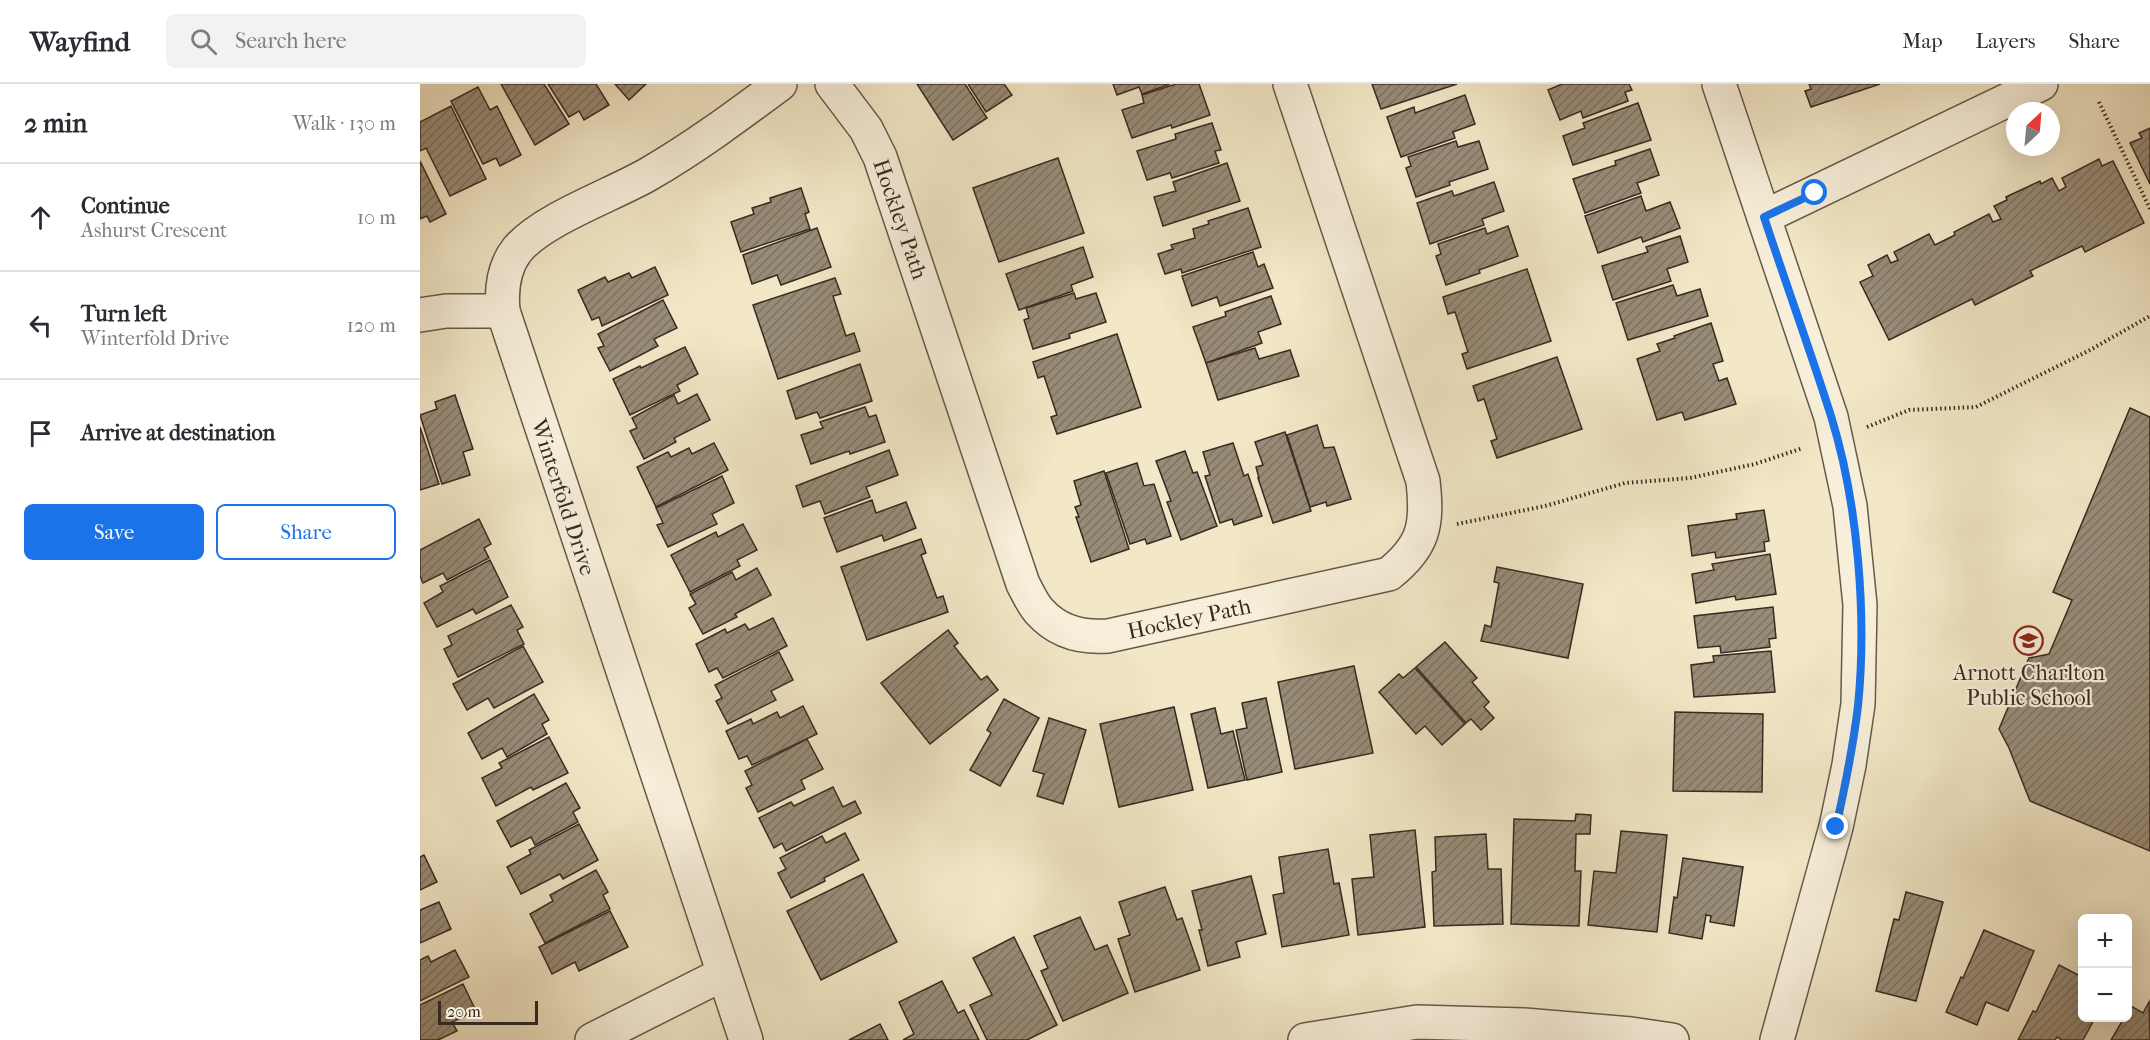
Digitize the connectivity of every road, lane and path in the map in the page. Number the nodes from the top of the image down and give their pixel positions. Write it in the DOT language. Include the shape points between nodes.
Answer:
graph roads {
  1 [pos="780,84"];
  2 [pos="832,84"];
  3 [pos="1290,84"];
  4 [pos="1719,84"];
  5 [pos="2041,84"];
  6 [pos="2099,102"];
  7 [pos="2150,209"];
  8 [pos="1764,217"];
  9 [pos="502,311"];
  10 [pos="420,315"];
  11 [pos="2150,316"];
  12 [pos="1861,429"];
  13 [pos="1812,446"];
  14 [pos="1451,525"];
  15 [pos="723,974"];
  16 [pos="592,1040"];
  17 [pos="746,1040"];
  18 [pos="1305,1040"];
  19 [pos="1672,1040"];
  20 [pos="1777,1040"];
  1 -- 9 [label="street, Winterfold Drive" via="708,138 528,239 507,268 501,286"];
  2 -- 3 [label="street, Hockley Path" via="866,129 880,157 1023,584 1039,612 1061,630 1089,637 1389,574 1402,563 1424,529 1423,482"];
  4 -- 8 [label="street"];
  5 -- 8 [label="street"];
  6 -- 7 [label="path"];
  8 -- 20 [label="street" via="1836,437 1851,515 1860,605 1858,704 1849,765 1833,838"];
  9 -- 10 [label="street"];
  9 -- 15 [label="street, Winterfold Drive"];
  11 -- 12 [label="path" via="1976,407 1909,410"];
  13 -- 14 [label="path" via="1690,478 1625,483 1545,506"];
  15 -- 16 [label="street"];
  15 -- 17 [label="street, Winterfold Drive"];
  18 -- 19 [label="street" via="1417,1022 1524,1025"];
}
